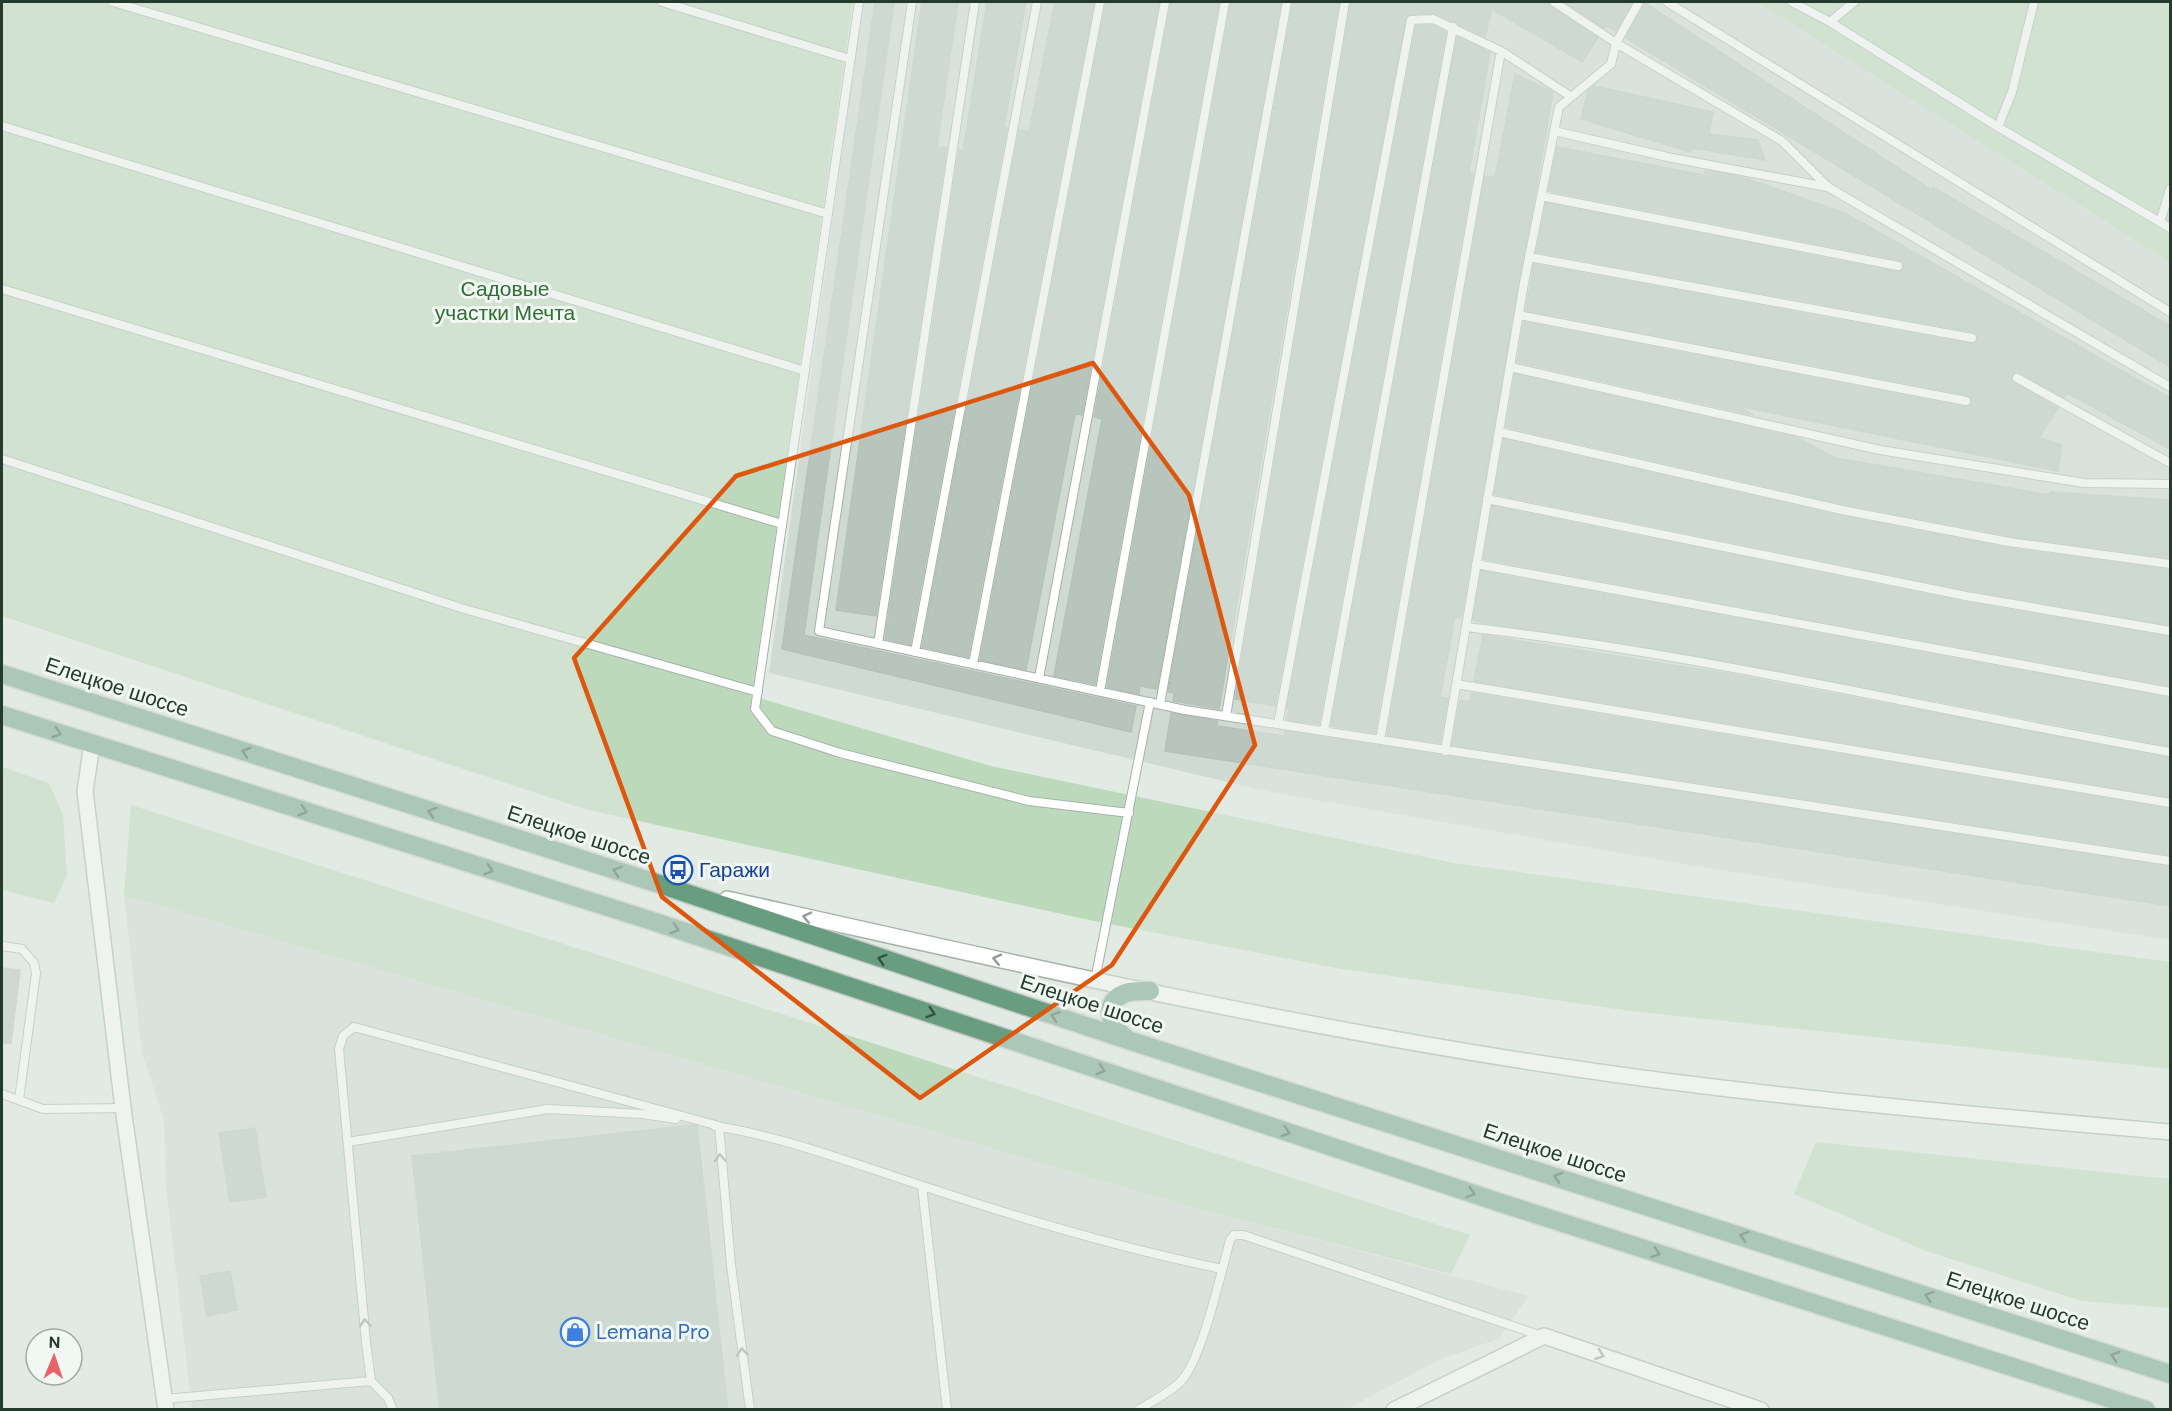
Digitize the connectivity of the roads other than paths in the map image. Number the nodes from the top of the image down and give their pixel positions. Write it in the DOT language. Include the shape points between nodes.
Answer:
graph roads {
  1 [pos="113,2"];
  2 [pos="662,2"];
  3 [pos="859,2"];
  4 [pos="912,2"];
  5 [pos="975,2"];
  6 [pos="1037,2"];
  7 [pos="1100,2"];
  8 [pos="1165,2"];
  9 [pos="1225,2"];
  10 [pos="1287,2"];
  11 [pos="1345,2"];
  12 [pos="1554,2"];
  13 [pos="1639,2"];
  14 [pos="1667,2"];
  15 [pos="1792,2"];
  16 [pos="1854,2"];
  17 [pos="2034,2"];
  18 [pos="1830,22"];
  19 [pos="1453,27"];
  20 [pos="1616,44"];
  21 [pos="1501,51"];
  22 [pos="850,59"];
  23 [pos="1570,96"];
  24 [pos="2,126"];
  25 [pos="1998,127"];
  26 [pos="1554,131"];
  27 [pos="1828,187"];
  28 [pos="2170,189"];
  29 [pos="1541,196"];
  30 [pos="828,214"];
  31 [pos="2160,222"];
  32 [pos="2170,228"];
  33 [pos="1529,257"];
  34 [pos="1898,266"];
  35 [pos="2,289"];
  36 [pos="2170,312"];
  37 [pos="1519,315"];
  38 [pos="1972,338"];
  39 [pos="1510,367"];
  40 [pos="805,371"];
  41 [pos="2017,378"];
  42 [pos="2170,387"];
  43 [pos="1966,401"];
  44 [pos="1499,432"];
  45 [pos="2,459"];
  46 [pos="2170,463"];
  47 [pos="2170,484"];
  48 [pos="1487,499"];
  49 [pos="782,524"];
  50 [pos="1476,564"];
  51 [pos="2170,564"];
  52 [pos="1466,627"];
  53 [pos="2170,631"];
  54 [pos="878,644"];
  55 [pos="915,652"];
  56 [pos="973,664"];
  57 [pos="2,674"];
  58 [pos="1039,678"];
  59 [pos="1456,684"];
  60 [pos="1100,691"];
  61 [pos="758,692"];
  62 [pos="2170,692"];
  63 [pos="1150,702"];
  64 [pos="1160,704"];
  65 [pos="2,715"];
  66 [pos="1226,716"];
  67 [pos="1278,724"];
  68 [pos="1324,732"];
  69 [pos="1380,740"];
  70 [pos="92,744"];
  71 [pos="1445,751"];
  72 [pos="2170,753"];
  73 [pos="2170,803"];
  74 [pos="1129,813"];
  75 [pos="2170,861"];
  76 [pos="656,883"];
  77 [pos="2,946"];
  78 [pos="1095,980"];
  79 [pos="1149,991"];
  80 [pos="1131,1041"];
  81 [pos="2,1094"];
  82 [pos="19,1100"];
  83 [pos="123,1108"];
  84 [pos="718,1126"];
  85 [pos="2170,1132"];
  86 [pos="348,1142"];
  87 [pos="922,1186"];
  88 [pos="1222,1269"];
  89 [pos="1544,1336"];
  90 [pos="2170,1374"];
  91 [pos="371,1381"];
  92 [pos="165,1404"];
  93 [pos="393,1410"];
  94 [pos="750,1410"];
  95 [pos="947,1410"];
  96 [pos="1138,1410"];
  97 [pos="1394,1410"];
  98 [pos="1761,1410"];
  99 [pos="2146,1410"];
  1 -- 30 [label="lane"];
  2 -- 22 [label="lane"];
  3 -- 22 [label="lane"];
  4 -- 54 [label="lane" via="819,631"];
  5 -- 54 [label="lane"];
  6 -- 55 [label="lane"];
  7 -- 56 [label="lane"];
  8 -- 58 [label="lane"];
  9 -- 60 [label="lane"];
  10 -- 64 [label="lane"];
  11 -- 66 [label="lane"];
  12 -- 20 [label="lane"];
  13 -- 20 [label="lane"];
  14 -- 36 [label="lane"];
  15 -- 18 [label="lane"];
  16 -- 18 [label="lane"];
  17 -- 25 [label="lane" via="2012,92"];
  18 -- 25 [label="lane"];
  19 -- 21 [label="lane"];
  19 -- 67 [label="lane" via="1433,19 1411,20"];
  19 -- 68 [label="lane"];
  20 -- 23 [label="lane" via="1611,64"];
  20 -- 27 [label="lane" via="1782,141"];
  21 -- 23 [label="lane"];
  21 -- 69 [label="lane"];
  22 -- 30 [label="lane"];
  23 -- 26 [label="lane" via="1559,107"];
  24 -- 40 [label="lane"];
  25 -- 31 [label="lane"];
  26 -- 27 [label="lane"];
  26 -- 29 [label="lane"];
  27 -- 42 [label="lane"];
  28 -- 31 [label="lane"];
  29 -- 33 [label="lane"];
  29 -- 34 [label="lane"];
  30 -- 40 [label="lane"];
  31 -- 32 [label="lane"];
  33 -- 37 [label="lane"];
  33 -- 38 [label="lane"];
  35 -- 49 [label="lane"];
  37 -- 39 [label="lane"];
  37 -- 43 [label="lane"];
  39 -- 44 [label="lane"];
  39 -- 47 [label="lane" via="1880,450 2084,483"];
  40 -- 49 [label="lane"];
  41 -- 46 [label="lane"];
  44 -- 48 [label="lane"];
  44 -- 51 [label="lane" via="1853,512 2009,542"];
  45 -- 61 [label="lane" via="461,608"];
  48 -- 50 [label="lane"];
  48 -- 53 [label="lane" via="1966,596"];
  49 -- 61 [label="lane"];
  50 -- 52 [label="lane"];
  50 -- 62 [label="lane"];
  52 -- 59 [label="lane"];
  52 -- 72 [label="lane" via="1537,635 1834,686"];
  54 -- 55 [label="lane"];
  55 -- 56 [label="lane"];
  56 -- 58 [label="lane"];
  76 -- 57 [label="main road, Елецкое шоссе, one-way"];
  58 -- 60 [label="lane"];
  59 -- 71 [label="lane"];
  59 -- 73 [label="lane"];
  60 -- 63 [label="lane"];
  61 -- 74 [label="lane" via="755,710 772,731 840,753 1029,801"];
  63 -- 64 [label="lane"];
  63 -- 74 [label="lane"];
  64 -- 66 [label="lane"];
  65 -- 70 [label="main road, one-way"];
  66 -- 67 [label="lane"];
  67 -- 68 [label="lane"];
  68 -- 69 [label="lane"];
  69 -- 71 [label="lane"];
  70 -- 83 [label="street" via="85,791"];
  70 -- 99 [label="main road, one-way" via="646,919 1490,1200"];
  71 -- 75 [label="lane"];
  74 -- 78 [label="lane"];
  78 -- 76 [label="street, one-way"];
  80 -- 76 [label="main road, Елецкое шоссе, one-way"];
  77 -- 82 [label="lane" via="22,949 34,963 36,973"];
  78 -- 79 [label="street"];
  79 -- 80 [label="main road" via="1129,992 1113,1004 1113,1026"];
  79 -- 85 [label="street" via="1563,1067 1842,1104"];
  90 -- 80 [label="main road, Елецкое шоссе, one-way"];
  81 -- 82 [label="lane"];
  82 -- 83 [label="lane" via="43,1109"];
  83 -- 92 [label="street"];
  84 -- 86 [label="lane" via="642,1114 548,1109"];
  84 -- 86 [label="lane" via="354,1027 343,1036 339,1049"];
  84 -- 87 [label="lane"];
  94 -- 84 [label="lane, one-way"];
  91 -- 86 [label="lane, one-way"];
  87 -- 88 [label="lane"];
  87 -- 95 [label="lane"];
  88 -- 89 [label="lane" via="1230,1240 1234,1235 1243,1235"];
  88 -- 96 [label="lane" via="1196,1354 1182,1381"];
  89 -- 97 [label="street"];
  89 -- 98 [label="street, one-way"];
  91 -- 92 [label="lane"];
  91 -- 93 [label="lane" via="388,1398"];
}
